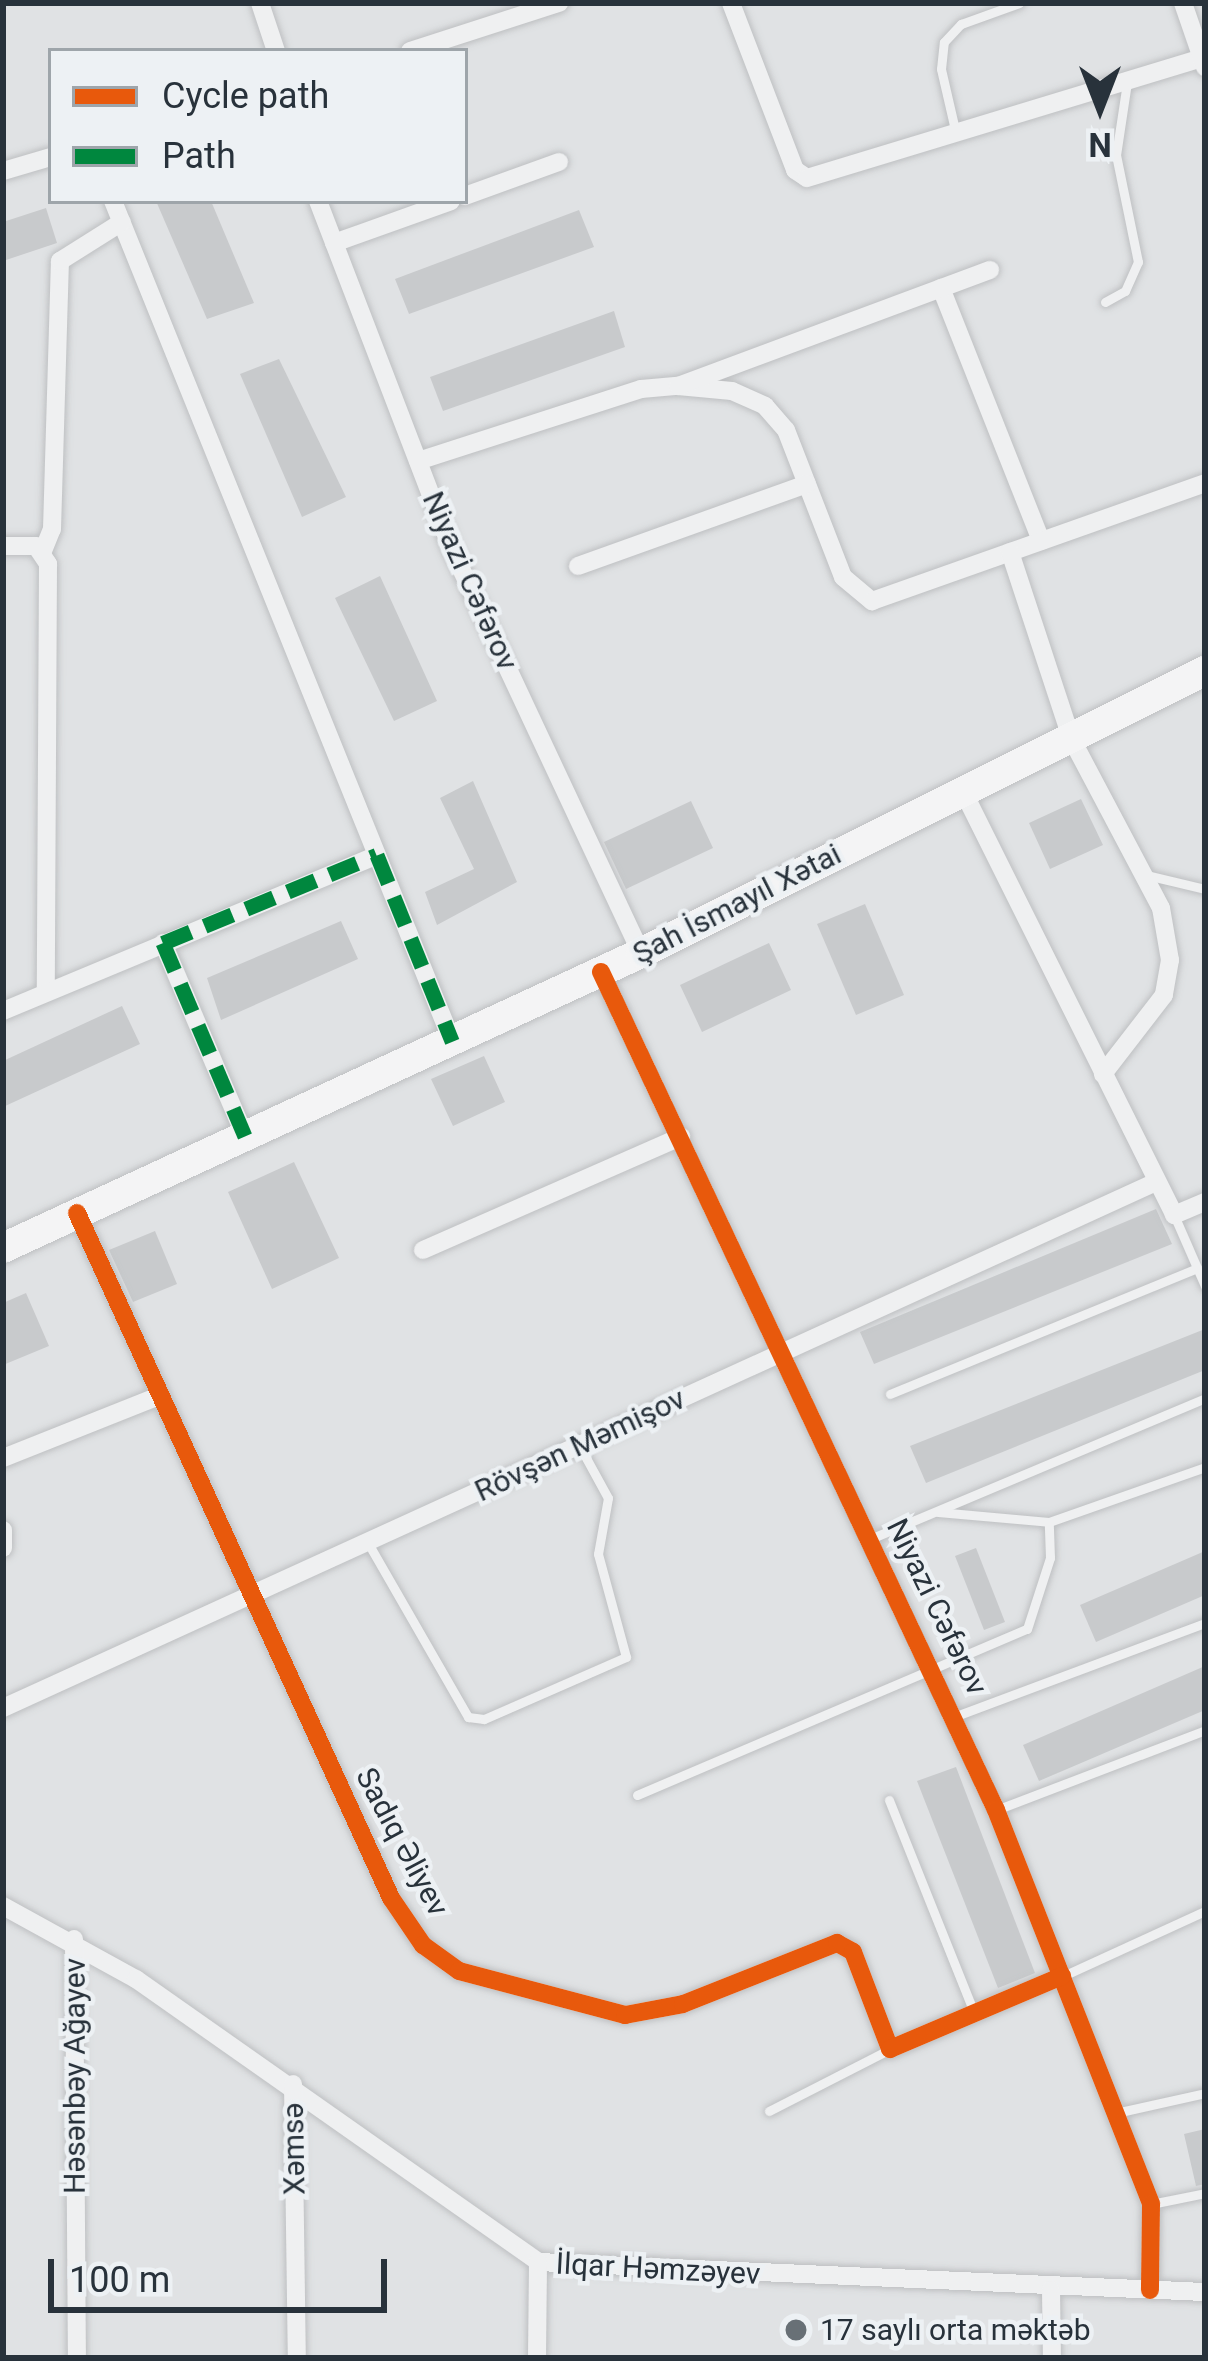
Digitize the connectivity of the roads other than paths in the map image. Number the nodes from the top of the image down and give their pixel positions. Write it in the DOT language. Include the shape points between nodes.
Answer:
graph roads {
  1 [pos="260,3"];
  2 [pos="559,3"];
  3 [pos="731,3"];
  4 [pos="1018,3"];
  5 [pos="1183,3"];
  6 [pos="276,48"];
  7 [pos="419,48"];
  8 [pos="1203,63"];
  9 [pos="1127,82"];
  10 [pos="956,136"];
  11 [pos="48,158"];
  12 [pos="559,162"];
  13 [pos="3,171"];
  14 [pos="468,195"];
  15 [pos="114,204"];
  16 [pos="319,204"];
  17 [pos="443,204"];
  18 [pos="122,221"];
  19 [pos="334,243"];
  20 [pos="990,270"];
  21 [pos="940,288"];
  22 [pos="1105,302"];
  23 [pos="678,386"];
  24 [pos="418,461"];
  25 [pos="1205,483"];
  26 [pos="807,484"];
  27 [pos="1041,542"];
  28 [pos="3,546"];
  29 [pos="44,551"];
  30 [pos="1010,552"];
  31 [pos="578,566"];
  32 [pos="1205,671"];
  33 [pos="1071,738"];
  34 [pos="962,791"];
  35 [pos="377,855"];
  36 [pos="1143,875"];
  37 [pos="1205,889"];
  38 [pos="163,943"];
  39 [pos="640,953"];
  40 [pos="602,972"];
  41 [pos="46,992"];
  42 [pos="3,1011"];
  43 [pos="452,1041"];
  44 [pos="1103,1074"];
  45 [pos="244,1136"];
  46 [pos="681,1137"];
  47 [pos="1156,1182"];
  48 [pos="1205,1202"];
  49 [pos="77,1213"];
  50 [pos="1174,1215"];
  51 [pos="3,1248"];
  52 [pos="423,1250"];
  53 [pos="1198,1268"];
  54 [pos="1205,1286"];
  55 [pos="782,1351"];
  56 [pos="890,1394"];
  57 [pos="159,1396"];
  58 [pos="1205,1398"];
  59 [pos="579,1445"];
  60 [pos="3,1458"];
  61 [pos="1205,1467"];
  62 [pos="935,1512"];
  63 [pos="1049,1522"];
  64 [pos="3,1531"];
  65 [pos="870,1539"];
  66 [pos="368,1543"];
  67 [pos="3,1547"];
  68 [pos="249,1598"];
  69 [pos="1205,1623"];
  70 [pos="933,1669"];
  71 [pos="3,1708"];
  72 [pos="956,1716"];
  73 [pos="1205,1730"];
  74 [pos="637,1795"];
  75 [pos="889,1800"];
  76 [pos="996,1810"];
  77 [pos="3,1906"];
  78 [pos="1205,1911"];
  79 [pos="74,1939"];
  80 [pos="1062,1976"];
  81 [pos="975,2013"];
  82 [pos="890,2049"];
  83 [pos="293,2084"];
  84 [pos="1205,2092"];
  85 [pos="769,2111"];
  86 [pos="1120,2112"];
  87 [pos="1205,2193"];
  88 [pos="1150,2204"];
  89 [pos="538,2262"];
  90 [pos="1051,2290"];
  91 [pos="1150,2290"];
  92 [pos="1205,2292"];
  93 [pos="77,2358"];
  94 [pos="297,2358"];
  95 [pos="537,2358"];
  96 [pos="1052,2358"];
  1 -- 6 [label="street"];
  2 -- 7 [label="street"];
  3 -- 10 [label="street" via="795,170 825,178"];
  4 -- 10 [label="lane" via="961,24 944,42"];
  5 -- 8 [label="street"];
  8 -- 9 [label="street"];
  9 -- 10 [label="street"];
  9 -- 22 [label="lane" via="1116,155 1138,262 1125,291"];
  11 -- 13 [label="street"];
  12 -- 14 [label="street"];
  15 -- 18 [label="street"];
  16 -- 19 [label="street, Niyazi Cəfərov"];
  17 -- 19 [label="street"];
  18 -- 29 [label="street" via="60,261 52,529"];
  18 -- 35 [label="street"];
  19 -- 24 [label="street, Niyazi Cəfərov"];
  20 -- 21 [label="street"];
  21 -- 23 [label="street"];
  21 -- 27 [label="street"];
  23 -- 24 [label="street" via="640,389"];
  23 -- 26 [label="street" via="732,391 765,406 786,430"];
  24 -- 39 [label="street, Niyazi Cəfərov"];
  25 -- 27 [label="street"];
  26 -- 30 [label="street" via="843,577 872,601"];
  26 -- 31 [label="street"];
  27 -- 30 [label="street"];
  28 -- 29 [label="street"];
  29 -- 41 [label="street"];
  30 -- 33 [label="street"];
  32 -- 33 [label="main road, Şah İsmayıl Xətai"];
  33 -- 34 [label="main road, Şah İsmayıl Xətai"];
  33 -- 36 [label="street"];
  34 -- 39 [label="main road, Şah İsmayıl Xətai"];
  34 -- 44 [label="street"];
  35 -- 38 [label="street"];
  35 -- 43 [label="street"];
  36 -- 37 [label="lane"];
  36 -- 44 [label="street" via="1164,925 1164,995"];
  38 -- 41 [label="street"];
  38 -- 45 [label="street"];
  39 -- 40 [label="main road, Şah İsmayıl Xətai"];
  40 -- 43 [label="main road, Şah İsmayıl Xətai"];
  40 -- 46 [label="street, Niyazi Cəfərov"];
  41 -- 42 [label="street"];
  43 -- 45 [label="main road, Şah İsmayıl Xətai"];
  44 -- 47 [label="street"];
  45 -- 49 [label="main road, Şah İsmayıl Xətai"];
  46 -- 52 [label="street"];
  46 -- 55 [label="street, Niyazi Cəfərov"];
  47 -- 50 [label="street"];
  47 -- 55 [label="street, Rövşən Məmişov"];
  48 -- 50 [label="street"];
  49 -- 51 [label="main road, Şah İsmayıl Xətai"];
  49 -- 57 [label="street, Sadıq Əliyev"];
  50 -- 53 [label="lane"];
  53 -- 54 [label="lane"];
  53 -- 56 [label="lane"];
  55 -- 59 [label="street, Rövşən Məmişov"];
  55 -- 65 [label="street, Niyazi Cəfərov"];
  57 -- 60 [label="street"];
  57 -- 68 [label="street, Sadıq Əliyev"];
  58 -- 62 [label="lane"];
  59 -- 66 [label="street, Rövşən Məmişov"];
  59 -- 66 [label="lane" via="608,1498 598,1554 626,1657 484,1719 468,1718"];
  61 -- 63 [label="lane"];
  62 -- 63 [label="lane"];
  62 -- 65 [label="lane"];
  63 -- 70 [label="lane" via="1046,1579 1027,1629"];
  64 -- 67 [label="street"];
  65 -- 70 [label="street, Niyazi Cəfərov"];
  66 -- 68 [label="street, Rövşən Məmişov"];
  68 -- 71 [label="street, Rövşən Məmişov"];
  68 -- 82 [label="street, Sadıq Əliyev" via="391,1898 423,1945 459,1970 625,2014 683,2004 837,1943 853,1952"];
  69 -- 72 [label="lane"];
  70 -- 72 [label="street, Niyazi Cəfərov"];
  70 -- 74 [label="lane"];
  72 -- 76 [label="street, Niyazi Cəfərov"];
  73 -- 76 [label="lane"];
  75 -- 81 [label="lane"];
  76 -- 80 [label="street, Niyazi Cəfərov"];
  77 -- 79 [label="street, İlqar Həmzəyev"];
  78 -- 80 [label="lane"];
  79 -- 83 [label="street, İlqar Həmzəyev"];
  79 -- 93 [label="street, Həsənbəy Ağayev"];
  80 -- 81 [label="street"];
  80 -- 86 [label="street, Niyazi Cəfərov"];
  81 -- 82 [label="street"];
  82 -- 85 [label="lane"];
  83 -- 89 [label="street, İlqar Həmzəyev"];
  83 -- 94 [label="street, Xəmsə"];
  84 -- 86 [label="lane"];
  86 -- 88 [label="street, Niyazi Cəfərov"];
  87 -- 88 [label="lane"];
  88 -- 91 [label="street, Niyazi Cəfərov"];
  89 -- 90 [label="street, İlqar Həmzəyev"];
  89 -- 95 [label="street"];
  90 -- 91 [label="street, İlqar Həmzəyev"];
  90 -- 96 [label="street"];
  91 -- 92 [label="street, İlqar Həmzəyev"];
}
